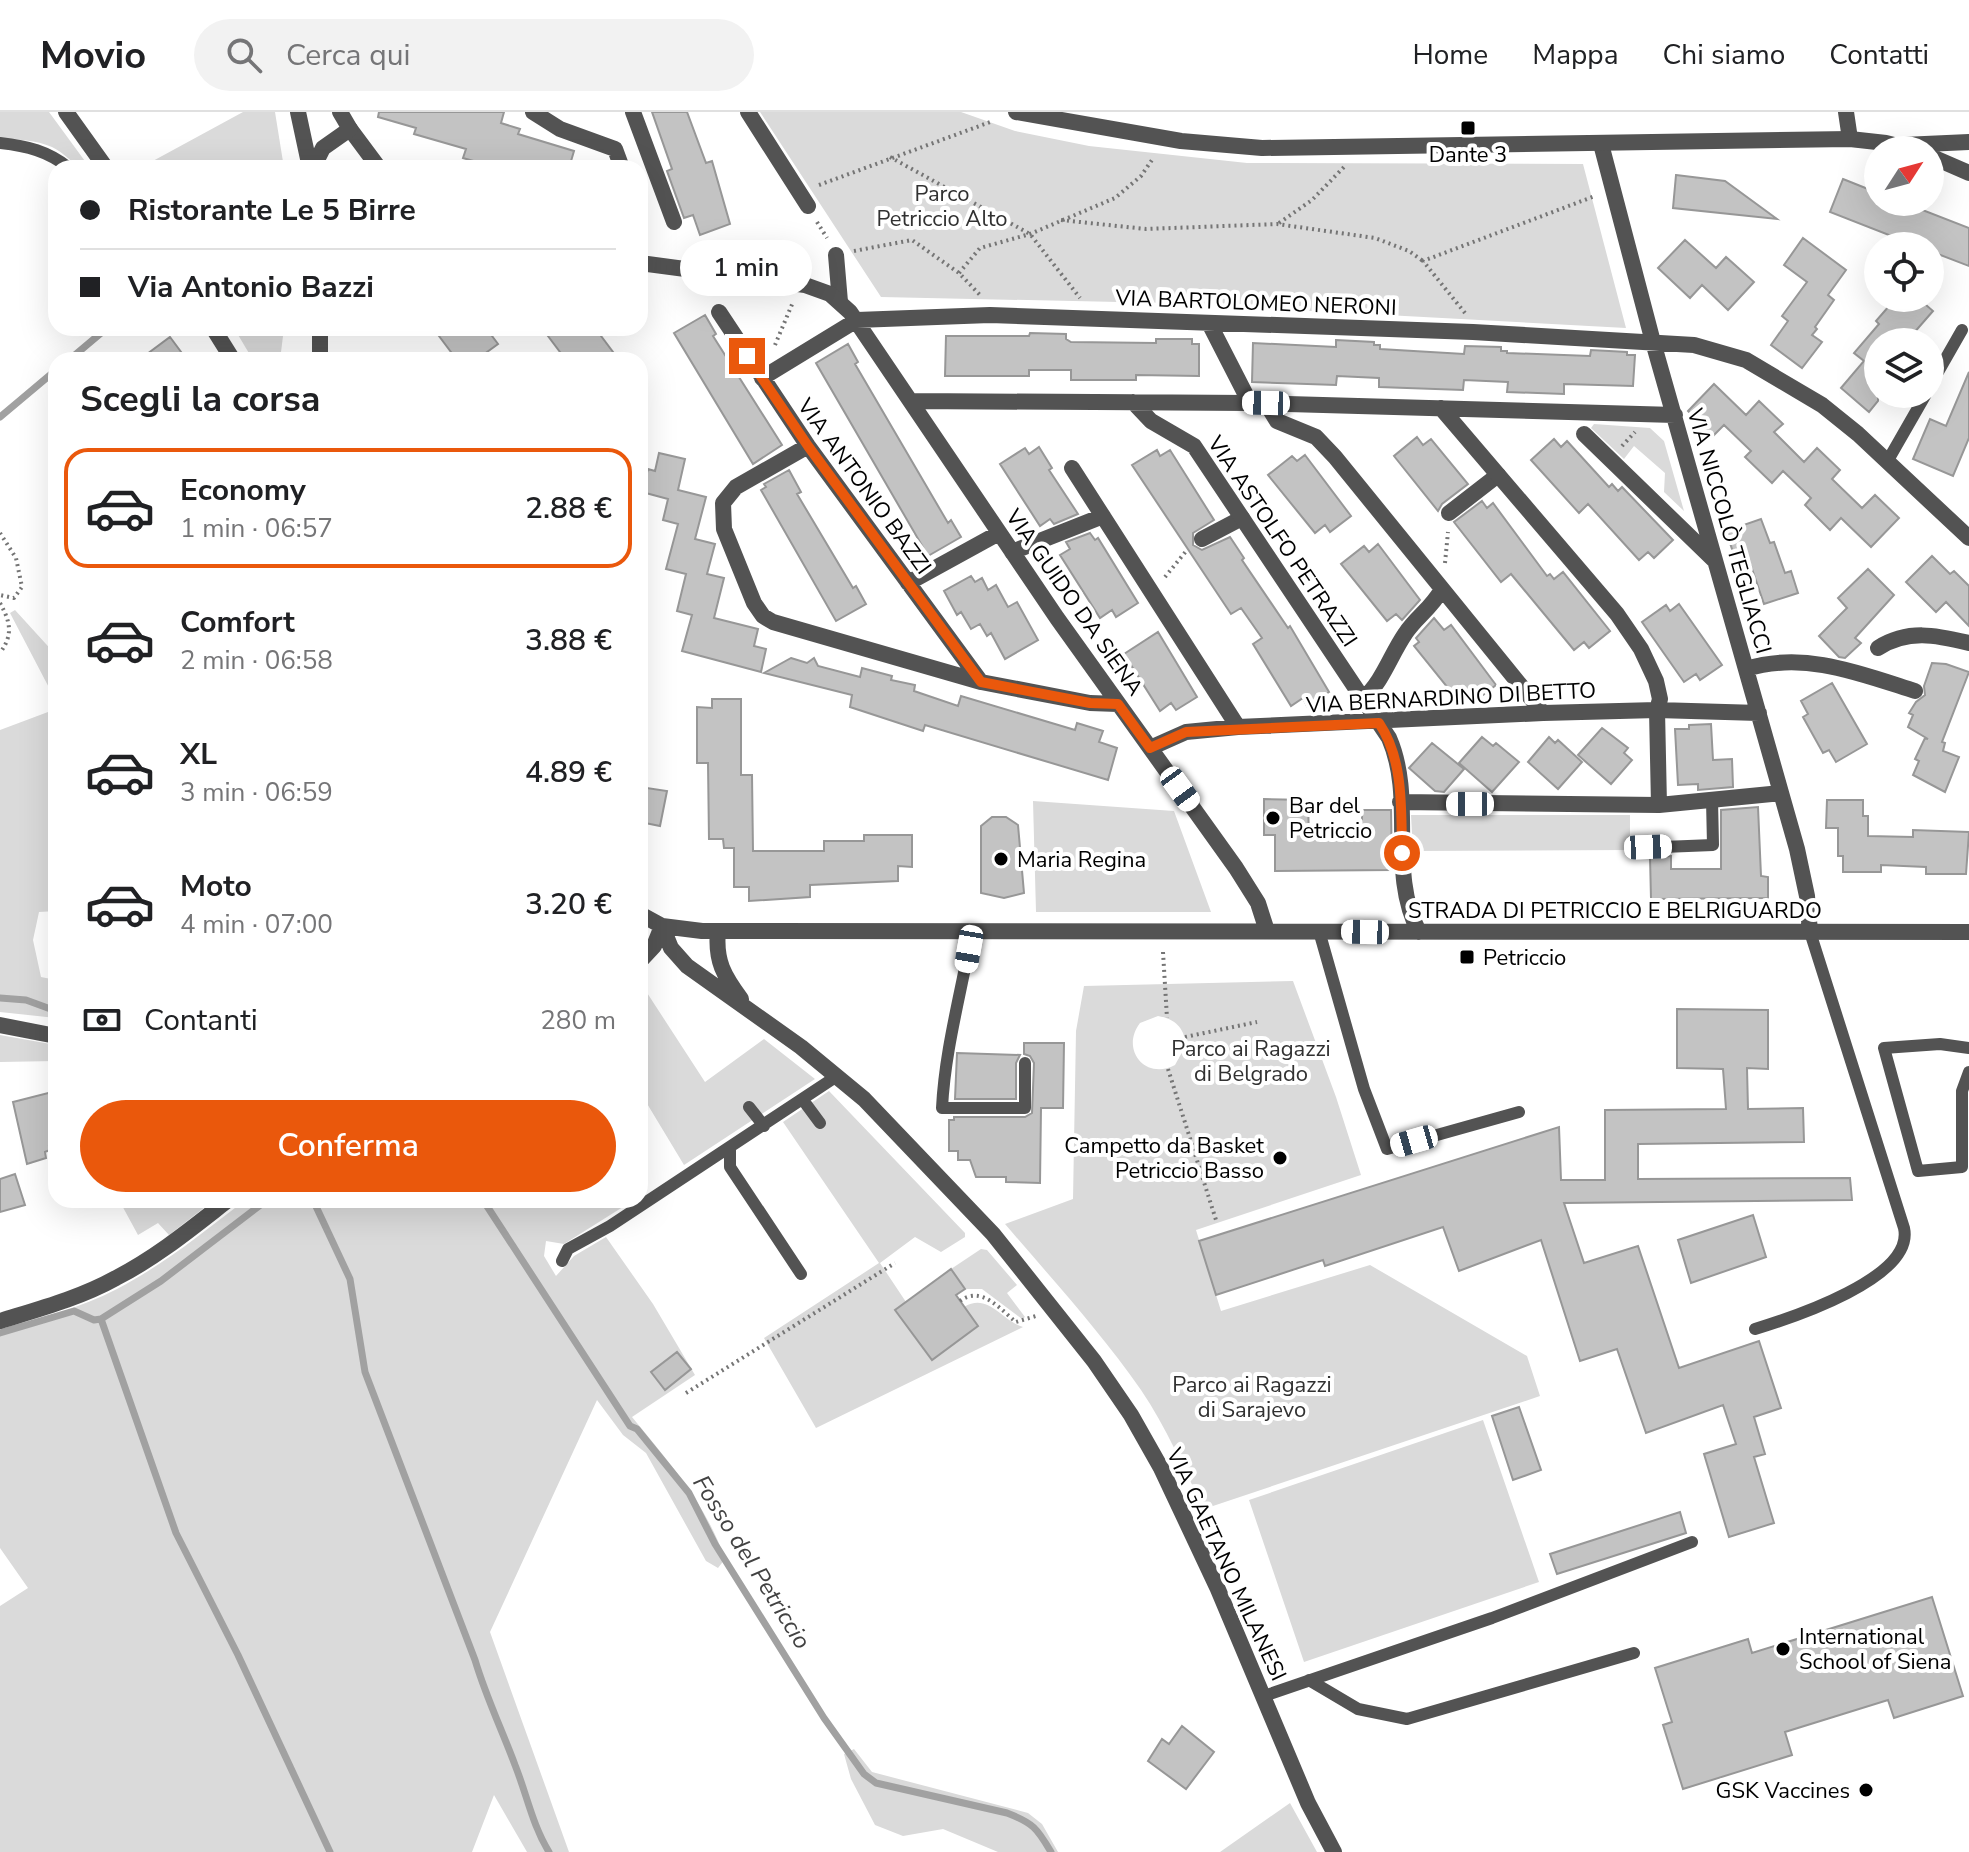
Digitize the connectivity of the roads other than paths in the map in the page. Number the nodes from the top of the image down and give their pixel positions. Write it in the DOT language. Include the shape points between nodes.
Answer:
graph roads {
  1 [pos="66,112"];
  2 [pos="298,112"];
  3 [pos="340,112"];
  4 [pos="533,112"];
  5 [pos="633,112"];
  6 [pos="748,112"];
  7 [pos="1016,112"];
  8 [pos="1846,112"];
  9 [pos="350,129"];
  10 [pos="1850,139"];
  11 [pos="1864,141"];
  12 [pos="1969,142"];
  13 [pos="0,143"];
  14 [pos="1601,144"];
  15 [pos="1944,144"];
  16 [pos="59,160"];
  17 [pos="100,160"];
  18 [pos="309,160"];
  19 [pos="316,160"];
  20 [pos="373,160"];
  21 [pos="619,160"];
  22 [pos="1944,162"];
  23 [pos="1969,173"];
  24 [pos="804,200"];
  25 [pos="674,222"];
  26 [pos="836,255"];
  27 [pos="648,264"];
  28 [pos="840,302"];
  29 [pos="719,312"];
  30 [pos="857,320"];
  31 [pos="1209,323"];
  32 [pos="1962,330"];
  33 [pos="1653,342"];
  34 [pos="1944,362"];
  35 [pos="762,378"];
  36 [pos="912,401"];
  37 [pos="1133,402"];
  38 [pos="1258,403"];
  39 [pos="1441,408"];
  40 [pos="1918,408"];
  41 [pos="1675,415"];
  42 [pos="1584,434"];
  43 [pos="808,446"];
  44 [pos="1887,462"];
  45 [pos="1072,468"];
  46 [pos="1498,475"];
  47 [pos="1449,513"];
  48 [pos="1103,516"];
  49 [pos="1242,518"];
  50 [pos="999,533"];
  51 [pos="1969,538"];
  52 [pos="1202,539"];
  53 [pos="1012,552"];
  54 [pos="1715,561"];
  55 [pos="908,583"];
  56 [pos="1442,589"];
  57 [pos="1969,643"];
  58 [pos="1878,648"];
  59 [pos="1746,669"];
  60 [pos="981,682"];
  61 [pos="1915,691"];
  62 [pos="1363,699"];
  63 [pos="1118,704"];
  64 [pos="1657,710"];
  65 [pos="1543,713"];
  66 [pos="1759,713"];
  67 [pos="1379,723"];
  68 [pos="1238,727"];
  69 [pos="1150,748"];
  70 [pos="1781,793"];
  71 [pos="1712,800"];
  72 [pos="1400,802"];
  73 [pos="1659,805"];
  74 [pos="1638,848"];
  75 [pos="648,918"];
  76 [pos="662,926"];
  77 [pos="718,931"];
  78 [pos="972,931"];
  79 [pos="1267,931"];
  80 [pos="1319,931"];
  81 [pos="1419,932"];
  82 [pos="1810,932"];
  83 [pos="1969,932"];
  84 [pos="648,952"];
  85 [pos="747,1007"];
  86 [pos="0,1025"];
  87 [pos="48,1034"];
  88 [pos="1969,1048"];
  89 [pos="1025,1063"];
  90 [pos="1969,1072"];
  91 [pos="837,1076"];
  92 [pos="803,1100"];
  93 [pos="749,1107"];
  94 [pos="1519,1112"];
  95 [pos="820,1123"];
  96 [pos="764,1126"];
  97 [pos="730,1148"];
  98 [pos="1962,1167"];
  99 [pos="1969,1180"];
  100 [pos="648,1199"];
  101 [pos="218,1208"];
  102 [pos="636,1208"];
  103 [pos="562,1261"];
  104 [pos="801,1274"];
  105 [pos="0,1321"];
  106 [pos="1755,1329"];
  107 [pos="1692,1542"];
  108 [pos="1634,1653"];
  109 [pos="1309,1680"];
  110 [pos="1264,1696"];
  111 [pos="1334,1852"];
  1 -- 17 [label="street"];
  2 -- 18 [label="street"];
  3 -- 9 [label="street"];
  4 -- 21 [label="street" via="560,129 615,149"];
  5 -- 25 [label="street"];
  6 -- 24 [label="street"];
  7 -- 14 [label="street" via="1232,146"];
  8 -- 10 [label="street"];
  9 -- 19 [label="street" via="323,148"];
  9 -- 20 [label="street"];
  10 -- 11 [label="street"];
  10 -- 14 [label="street"];
  12 -- 15 [label="street"];
  13 -- 16 [label="lane" via="24,145"];
  14 -- 33 [label="street, VIA NICCOLÒ TEGLIACCI"];
  22 -- 23 [label="street"];
  26 -- 28 [label="street"];
  27 -- 28 [label="street" via="805,285"];
  28 -- 30 [label="street, VIA GUIDO DA SIENA"];
  29 -- 35 [label="street, VIA ANTONIO BAZZI"];
  30 -- 31 [label="street, VIA BARTOLOMEO NERONI" via="990,315"];
  30 -- 35 [label="street"];
  30 -- 36 [label="street, VIA GUIDO DA SIENA"];
  31 -- 33 [label="street, VIA BARTOLOMEO NERONI"];
  31 -- 38 [label="street"];
  32 -- 34 [label="lane"];
  33 -- 41 [label="street, VIA NICCOLÒ TEGLIACCI"];
  33 -- 44 [label="street, VIA BARTOLOMEO NERONI" via="1706,347 1760,366 1822,405"];
  35 -- 43 [label="street, VIA ANTONIO BAZZI"];
  36 -- 37 [label="street"];
  36 -- 50 [label="street, VIA GUIDO DA SIENA"];
  37 -- 38 [label="street"];
  37 -- 49 [label="street, VIA ASTOLFO PETRAZZI" via="1151,421 1194,446"];
  38 -- 39 [label="street"];
  38 -- 56 [label="street" via="1277,421 1327,448"];
  39 -- 41 [label="street"];
  39 -- 46 [label="street"];
  40 -- 44 [label="lane"];
  41 -- 54 [label="street, VIA NICCOLÒ TEGLIACCI"];
  42 -- 54 [label="street"];
  43 -- 55 [label="street, VIA ANTONIO BAZZI"];
  43 -- 60 [label="street" via="736,487 723,503 724,529 758,610 795,630"];
  44 -- 51 [label="street, VIA BARTOLOMEO NERONI"];
  45 -- 48 [label="street"];
  46 -- 47 [label="street"];
  46 -- 64 [label="street" via="1633,636 1656,681"];
  48 -- 53 [label="street"];
  48 -- 68 [label="street"];
  49 -- 52 [label="street"];
  49 -- 62 [label="street, VIA ASTOLFO PETRAZZI"];
  50 -- 53 [label="street, VIA GUIDO DA SIENA"];
  50 -- 55 [label="street"];
  53 -- 63 [label="street, VIA GUIDO DA SIENA"];
  54 -- 59 [label="street, VIA NICCOLÒ TEGLIACCI"];
  55 -- 60 [label="street, VIA ANTONIO BAZZI"];
  56 -- 62 [label="street" via="1406,632"];
  56 -- 65 [label="street"];
  57 -- 58 [label="street" via="1921,634"];
  59 -- 61 [label="street" via="1775,662 1824,665"];
  59 -- 66 [label="street, VIA NICCOLÒ TEGLIACCI"];
  60 -- 63 [label="street"];
  62 -- 67 [label="street, VIA ASTOLFO PETRAZZI"];
  63 -- 69 [label="street, VIA GUIDO DA SIENA"];
  64 -- 65 [label="street, VIA BERNARDINO DI BETTO"];
  64 -- 66 [label="street, VIA BERNARDINO DI BETTO"];
  64 -- 73 [label="street"];
  65 -- 67 [label="street, VIA BERNARDINO DI BETTO"];
  66 -- 70 [label="street, VIA NICCOLÒ TEGLIACCI"];
  67 -- 68 [label="street, VIA BERNARDINO DI BETTO"];
  67 -- 72 [label="street, VIA ASTOLFO PETRAZZI" via="1393,748"];
  68 -- 69 [label="street, VIA BERNARDINO DI BETTO" via="1186,732"];
  69 -- 79 [label="street, VIA GUIDO DA SIENA" via="1246,883"];
  70 -- 71 [label="street"];
  70 -- 82 [label="street, VIA NICCOLÒ TEGLIACCI" via="1801,867"];
  71 -- 73 [label="street"];
  71 -- 74 [label="lane" via="1713,845"];
  72 -- 73 [label="street"];
  72 -- 81 [label="street, VIA ASTOLFO PETRAZZI" via="1403,889"];
  75 -- 76 [label="street, STRADA DI PETRICCIO E BELRIGUARDO"];
  76 -- 77 [label="street, STRADA DI PETRICCIO E BELRIGUARDO"];
  76 -- 84 [label="street"];
  76 -- 85 [label="street, VIA GAETANO MILANESI" via="671,948 687,966"];
  77 -- 78 [label="street, STRADA DI PETRICCIO E BELRIGUARDO"];
  77 -- 85 [label="street, VIA GAETANO MILANESI" via="720,966"];
  78 -- 79 [label="street, STRADA DI PETRICCIO E BELRIGUARDO"];
  78 -- 89 [label="lane" via="946,1057 942,1108 1025,1108"];
  79 -- 80 [label="street, STRADA DI PETRICCIO E BELRIGUARDO"];
  80 -- 81 [label="street, STRADA DI PETRICCIO E BELRIGUARDO"];
  80 -- 94 [label="lane" via="1364,1089 1387,1149"];
  81 -- 82 [label="street, STRADA DI PETRICCIO E BELRIGUARDO"];
  82 -- 83 [label="street, STRADA DI PETRICCIO E BELRIGUARDO"];
  82 -- 106 [label="lane" via="1905,1243 1883,1270 1841,1296"];
  85 -- 91 [label="street, VIA GAETANO MILANESI"];
  86 -- 87 [label="street"];
  88 -- 98 [label="lane" via="1884,1048 1918,1171"];
  90 -- 98 [label="lane" via="1962,1091"];
  91 -- 92 [label="lane"];
  91 -- 110 [label="street, VIA GAETANO MILANESI" via="993,1234 1121,1399 1149,1445"];
  92 -- 95 [label="lane"];
  92 -- 96 [label="lane"];
  93 -- 96 [label="lane"];
  96 -- 97 [label="lane"];
  97 -- 100 [label="lane"];
  97 -- 104 [label="lane" via="730,1167"];
  98 -- 99 [label="lane"];
  101 -- 105 [label="street" via="115,1279"];
  102 -- 103 [label="lane" via="568,1249"];
  107 -- 109 [label="lane"];
  108 -- 109 [label="lane" via="1407,1719 1358,1709"];
  109 -- 110 [label="lane"];
  110 -- 111 [label="street, VIA GAETANO MILANESI"];
}
